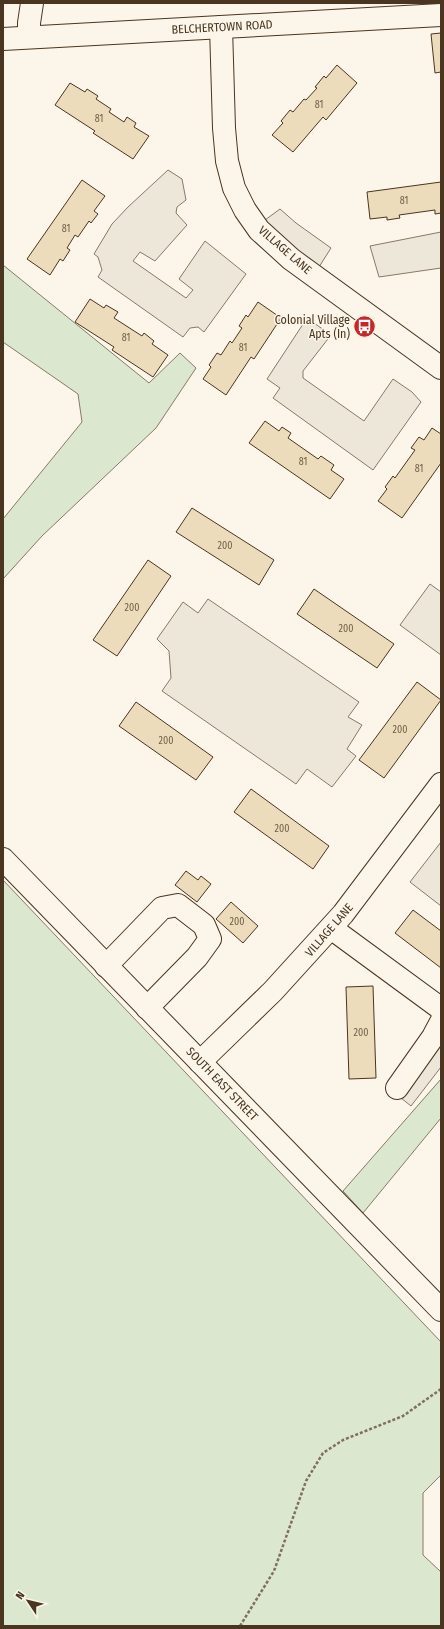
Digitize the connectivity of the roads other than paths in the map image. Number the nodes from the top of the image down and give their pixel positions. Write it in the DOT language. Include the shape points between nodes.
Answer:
graph roads {
  1 [pos="32,3"];
  2 [pos="441,15"];
  3 [pos="221,27"];
  4 [pos="29,37"];
  5 [pos="3,39"];
  6 [pos="441,368"];
  7 [pos="441,784"];
  8 [pos="3,859"];
  9 [pos="331,928"];
  10 [pos="106,966"];
  11 [pos="147,1008"];
  12 [pos="441,1010"];
  13 [pos="441,1022"];
  14 [pos="200,1062"];
  15 [pos="397,1088"];
  16 [pos="441,1310"];
  1 -- 4 [label="main road"];
  2 -- 3 [label="main road, BELCHERTOWN ROAD"];
  3 -- 4 [label="main road, BELCHERTOWN ROAD"];
  3 -- 6 [label="main road, VILLAGE LANE" via="227,160 234,188 245,210 259,230 292,258"];
  4 -- 5 [label="main road, BELCHERTOWN ROAD"];
  7 -- 9 [label="main road, VILLAGE LANE" via="361,893"];
  8 -- 10 [label="main road, SOUTH EAST STREET"];
  9 -- 12 [label="main road"];
  9 -- 14 [label="main road, VILLAGE LANE" via="273,991"];
  10 -- 11 [label="main road, SOUTH EAST STREET"];
  10 -- 11 [label="main road" via="162,908 178,905 204,925 210,939 196,958"];
  11 -- 14 [label="main road, SOUTH EAST STREET"];
  13 -- 15 [label="main road"];
  14 -- 16 [label="main road, SOUTH EAST STREET"];
}
